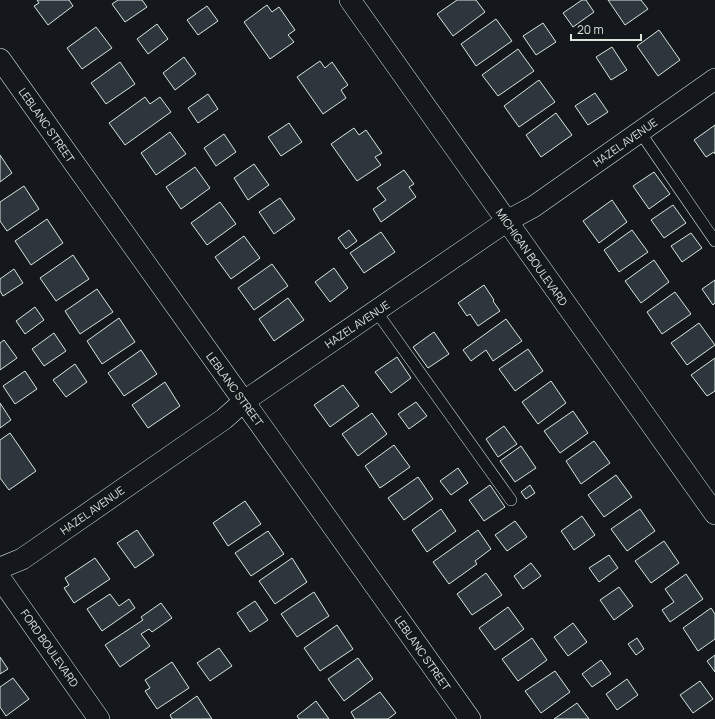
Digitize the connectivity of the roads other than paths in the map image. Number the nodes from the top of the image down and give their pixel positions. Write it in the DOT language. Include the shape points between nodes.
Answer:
graph roads {
  1 [pos="350,0"];
  2 [pos="0,59"];
  3 [pos="715,79"];
  4 [pos="640,132"];
  5 [pos="507,221"];
  6 [pos="715,241"];
  7 [pos="376,311"];
  8 [pos="244,402"];
  9 [pos="511,500"];
  10 [pos="715,514"];
  11 [pos="0,568"];
  12 [pos="0,578"];
  13 [pos="99,719"];
  14 [pos="470,719"];
  1 -- 5 [label="street, MICHIGAN BOULEVARD"];
  2 -- 8 [label="street, LEBLANC STREET"];
  3 -- 4 [label="street, HAZEL AVENUE"];
  4 -- 5 [label="street, HAZEL AVENUE" via="533,207"];
  4 -- 6 [label="lane"];
  5 -- 7 [label="street, HAZEL AVENUE"];
  5 -- 10 [label="street, MICHIGAN BOULEVARD"];
  7 -- 8 [label="street, HAZEL AVENUE"];
  7 -- 9 [label="lane"];
  8 -- 11 [label="street, HAZEL AVENUE" via="224,419 22,560"];
  8 -- 14 [label="street, LEBLANC STREET"];
  12 -- 13 [label="street, FORD BOULEVARD"];
}
